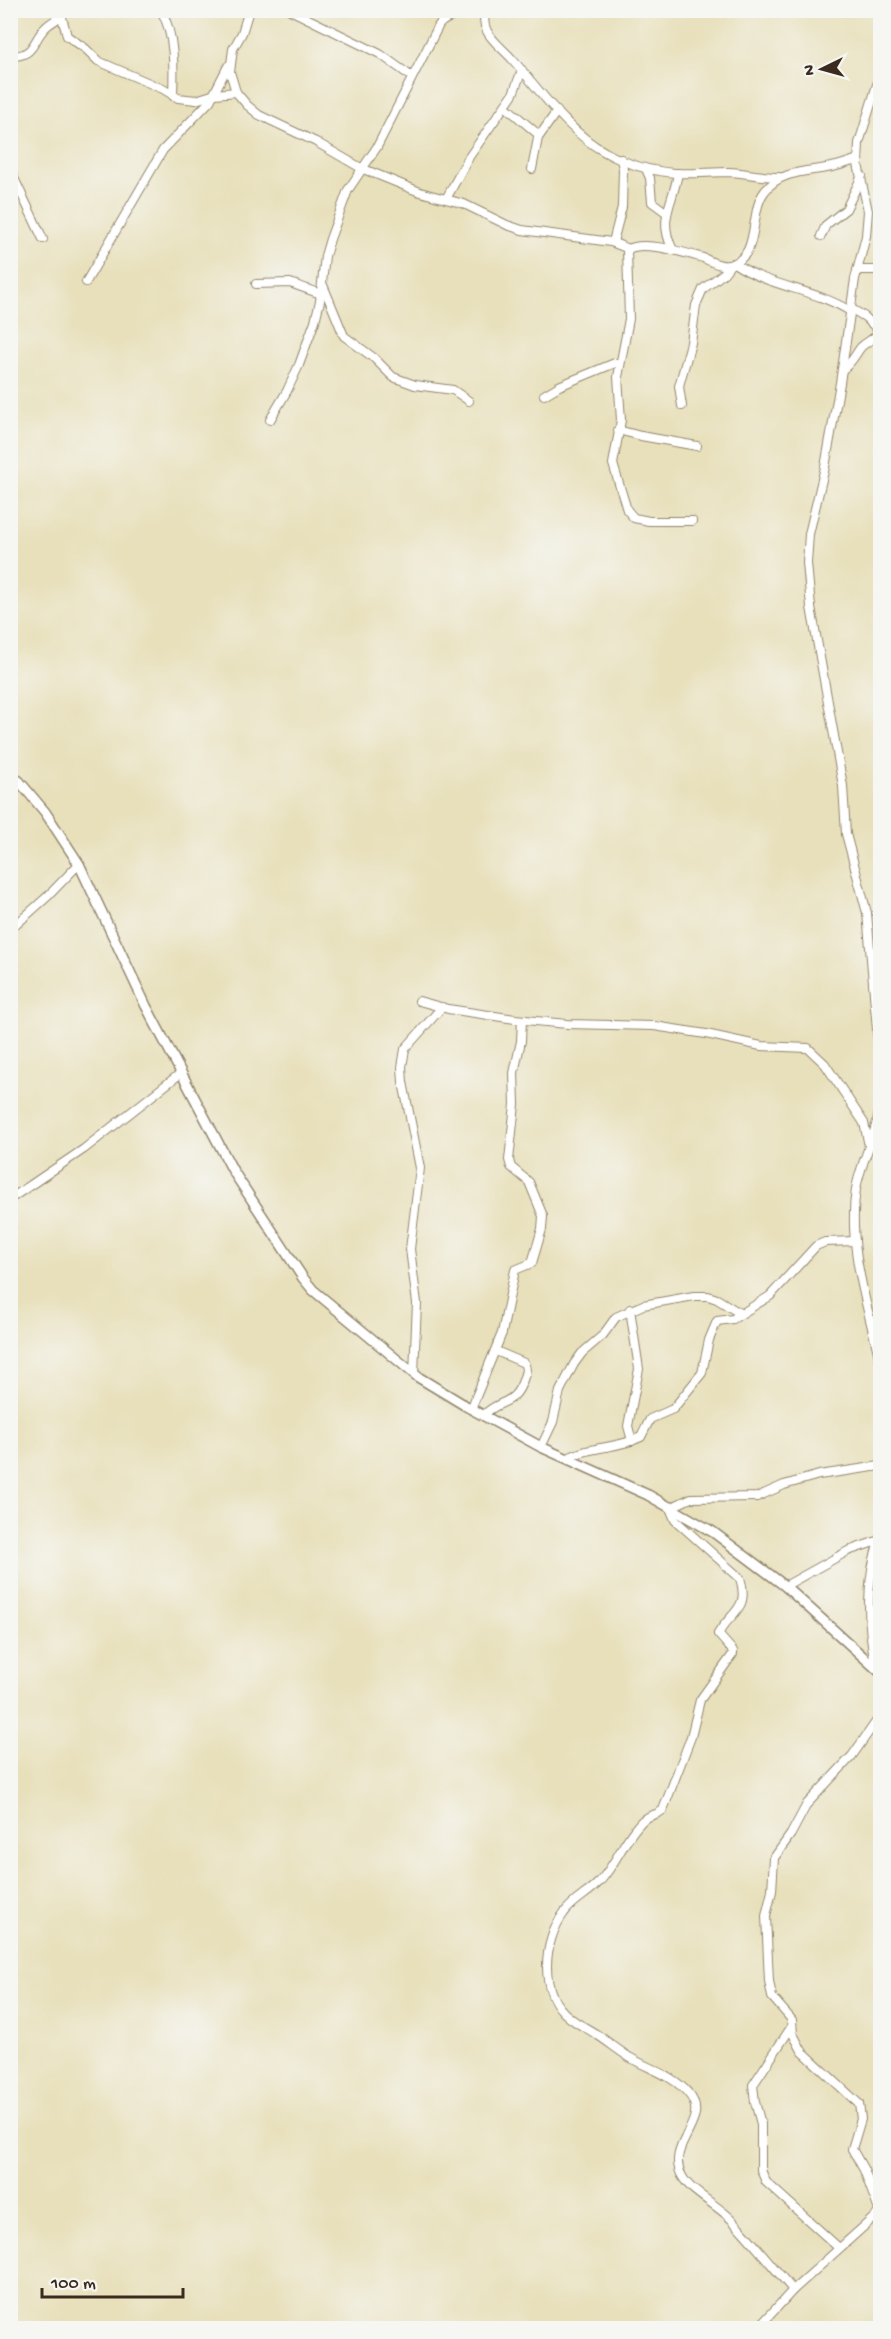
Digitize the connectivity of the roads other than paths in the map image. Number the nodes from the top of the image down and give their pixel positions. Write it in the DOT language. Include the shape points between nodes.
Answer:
graph roads {
  1 [pos="161,10"];
  2 [pos="249,10"];
  3 [pos="290,10"];
  4 [pos="486,12"];
  5 [pos="64,14"];
  6 [pos="10,56"];
  7 [pos="230,62"];
  8 [pos="522,70"];
  9 [pos="880,75"];
  10 [pos="412,76"];
  11 [pos="236,92"];
  12 [pos="215,94"];
  13 [pos="173,96"];
  14 [pos="505,106"];
  15 [pos="557,111"];
  16 [pos="539,135"];
  17 [pos="10,148"];
  18 [pos="621,159"];
  19 [pos="858,159"];
  20 [pos="362,168"];
  21 [pos="532,169"];
  22 [pos="646,169"];
  23 [pos="678,173"];
  24 [pos="862,176"];
  25 [pos="782,177"];
  26 [pos="446,199"];
  27 [pos="667,213"];
  28 [pos="820,236"];
  29 [pos="43,239"];
  30 [pos="613,242"];
  31 [pos="629,249"];
  32 [pos="673,250"];
  33 [pos="732,264"];
  34 [pos="857,270"];
  35 [pos="880,270"];
  36 [pos="87,282"];
  37 [pos="256,284"];
  38 [pos="322,284"];
  39 [pos="321,294"];
  40 [pos="850,309"];
  41 [pos="880,332"];
  42 [pos="623,353"];
  43 [pos="615,363"];
  44 [pos="842,370"];
  45 [pos="618,387"];
  46 [pos="544,395"];
  47 [pos="469,401"];
  48 [pos="682,406"];
  49 [pos="270,420"];
  50 [pos="618,430"];
  51 [pos="697,446"];
  52 [pos="692,521"];
  53 [pos="10,775"];
  54 [pos="79,864"];
  55 [pos="10,930"];
  56 [pos="419,1001"];
  57 [pos="442,1007"];
  58 [pos="522,1020"];
  59 [pos="880,1064"];
  60 [pos="181,1073"];
  61 [pos="880,1106"];
  62 [pos="869,1146"];
  63 [pos="10,1199"];
  64 [pos="855,1241"];
  65 [pos="630,1309"];
  66 [pos="741,1314"];
  67 [pos="496,1351"];
  68 [pos="880,1362"];
  69 [pos="414,1373"];
  70 [pos="471,1409"];
  71 [pos="483,1416"];
  72 [pos="632,1442"];
  73 [pos="541,1447"];
  74 [pos="568,1458"];
  75 [pos="880,1466"];
  76 [pos="670,1508"];
  77 [pos="880,1539"];
  78 [pos="785,1586"];
  79 [pos="878,1670"];
  80 [pos="880,1716"];
  81 [pos="793,2025"];
  82 [pos="880,2212"];
  83 [pos="839,2248"];
  84 [pos="793,2290"];
  85 [pos="758,2328"];
  1 -- 13 [label="street" via="171,40"];
  2 -- 7 [label="street"];
  3 -- 10 [label="street" via="380,54"];
  4 -- 8 [label="street" via="483,19 488,33"];
  4 -- 10 [label="street" via="444,18"];
  5 -- 6 [label="street" via="42,31 28,52"];
  5 -- 13 [label="street" via="67,36 98,61"];
  7 -- 11 [label="street" via="231,84"];
  7 -- 12 [label="street"];
  8 -- 14 [label="street"];
  8 -- 15 [label="street"];
  9 -- 19 [label="street" via="859,143"];
  10 -- 20 [label="street" via="377,147"];
  11 -- 12 [label="street"];
  11 -- 20 [label="street" via="259,115"];
  12 -- 13 [label="street" via="196,100"];
  12 -- 36 [label="street" via="163,150"];
  14 -- 16 [label="street"];
  14 -- 26 [label="street" via="469,157"];
  15 -- 16 [label="street"];
  15 -- 18 [label="street" via="603,152"];
  16 -- 21 [label="street"];
  17 -- 29 [label="street" via="12,174"];
  18 -- 22 [label="street"];
  18 -- 30 [label="street" via="622,207"];
  19 -- 24 [label="street"];
  19 -- 25 [label="street"];
  20 -- 26 [label="street"];
  20 -- 38 [label="street" via="336,220 325,256"];
  22 -- 23 [label="street"];
  22 -- 27 [label="street" via="652,202"];
  23 -- 25 [label="street" via="732,172"];
  23 -- 27 [label="street"];
  24 -- 28 [label="street" via="846,209 826,225"];
  24 -- 34 [label="street" via="867,220"];
  25 -- 33 [label="street" via="773,182 757,204 749,249"];
  26 -- 30 [label="street" via="522,230"];
  27 -- 32 [label="street" via="665,229"];
  30 -- 31 [label="street"];
  31 -- 32 [label="street" via="646,246"];
  31 -- 42 [label="street" via="629,319"];
  32 -- 33 [label="street" via="718,264"];
  33 -- 40 [label="street" via="764,280 818,295"];
  33 -- 48 [label="street" via="704,289 696,305 679,387"];
  34 -- 35 [label="street"];
  34 -- 40 [label="street"];
  37 -- 39 [label="street" via="290,283"];
  38 -- 39 [label="street"];
  38 -- 47 [label="street" via="344,336 393,377 415,386 453,390"];
  39 -- 49 [label="street" via="299,365"];
  40 -- 41 [label="street"];
  40 -- 44 [label="street"];
  41 -- 44 [label="street"];
  42 -- 43 [label="street"];
  42 -- 45 [label="street"];
  43 -- 45 [label="street" via="612,373"];
  43 -- 46 [label="street"];
  44 -- 59 [label="street" via="825,467 808,534 807,563 811,607 843,786 846,834 867,913"];
  45 -- 50 [label="street"];
  50 -- 51 [label="street"];
  50 -- 52 [label="street" via="613,465 627,510 642,520"];
  53 -- 54 [label="street" via="20,781 45,812"];
  54 -- 55 [label="street"];
  54 -- 60 [label="street"];
  56 -- 57 [label="street"];
  57 -- 58 [label="street"];
  57 -- 69 [label="street" via="405,1049 402,1067 420,1168 410,1249 417,1303"];
  58 -- 62 [label="street" via="636,1024 761,1046 808,1048 825,1064 864,1123"];
  58 -- 67 [label="street" via="514,1073 509,1165 529,1182 544,1222 532,1263 515,1270"];
  60 -- 63 [label="street" via="84,1149"];
  60 -- 69 [label="street" via="233,1171 303,1278 338,1312"];
  61 -- 62 [label="street"];
  62 -- 64 [label="street" via="856,1191"];
  64 -- 66 [label="street" via="816,1246 770,1296"];
  64 -- 68 [label="street"];
  65 -- 66 [label="street" via="708,1296"];
  65 -- 72 [label="street" via="639,1369 628,1426"];
  65 -- 73 [label="street" via="616,1317 574,1364 560,1391 553,1422"];
  66 -- 72 [label="street" via="717,1321 702,1373 673,1409 650,1419 641,1437"];
  67 -- 70 [label="street"];
  67 -- 71 [label="street" via="524,1363 525,1374 519,1391"];
  69 -- 70 [label="street"];
  70 -- 71 [label="street"];
  71 -- 73 [label="street"];
  72 -- 74 [label="street"];
  73 -- 74 [label="street"];
  74 -- 76 [label="street"];
  75 -- 76 [label="street" via="819,1475 749,1499 691,1498"];
  76 -- 78 [label="street" via="713,1532"];
  76 -- 84 [label="street" via="675,1520 740,1578 743,1589 739,1609 718,1634 733,1654 699,1700 691,1737 663,1810 644,1820 600,1881 573,1904 554,1928 548,1953 548,1979 554,1998 568,2017 688,2092 697,2113 678,2154 682,2177 733,2221"];
  77 -- 78 [label="street" via="839,1555"];
  77 -- 79 [label="street" via="868,1601 871,1643"];
  78 -- 79 [label="street"];
  80 -- 81 [label="street" via="852,1756 807,1804 772,1863 772,1891 766,1916 769,1981 772,1997"];
  81 -- 82 [label="street" via="793,2034 804,2054 859,2104 861,2119 852,2149"];
  81 -- 83 [label="street" via="753,2085 761,2124 761,2170 766,2182"];
  82 -- 83 [label="street"];
  83 -- 84 [label="street"];
  84 -- 85 [label="street"];
}
